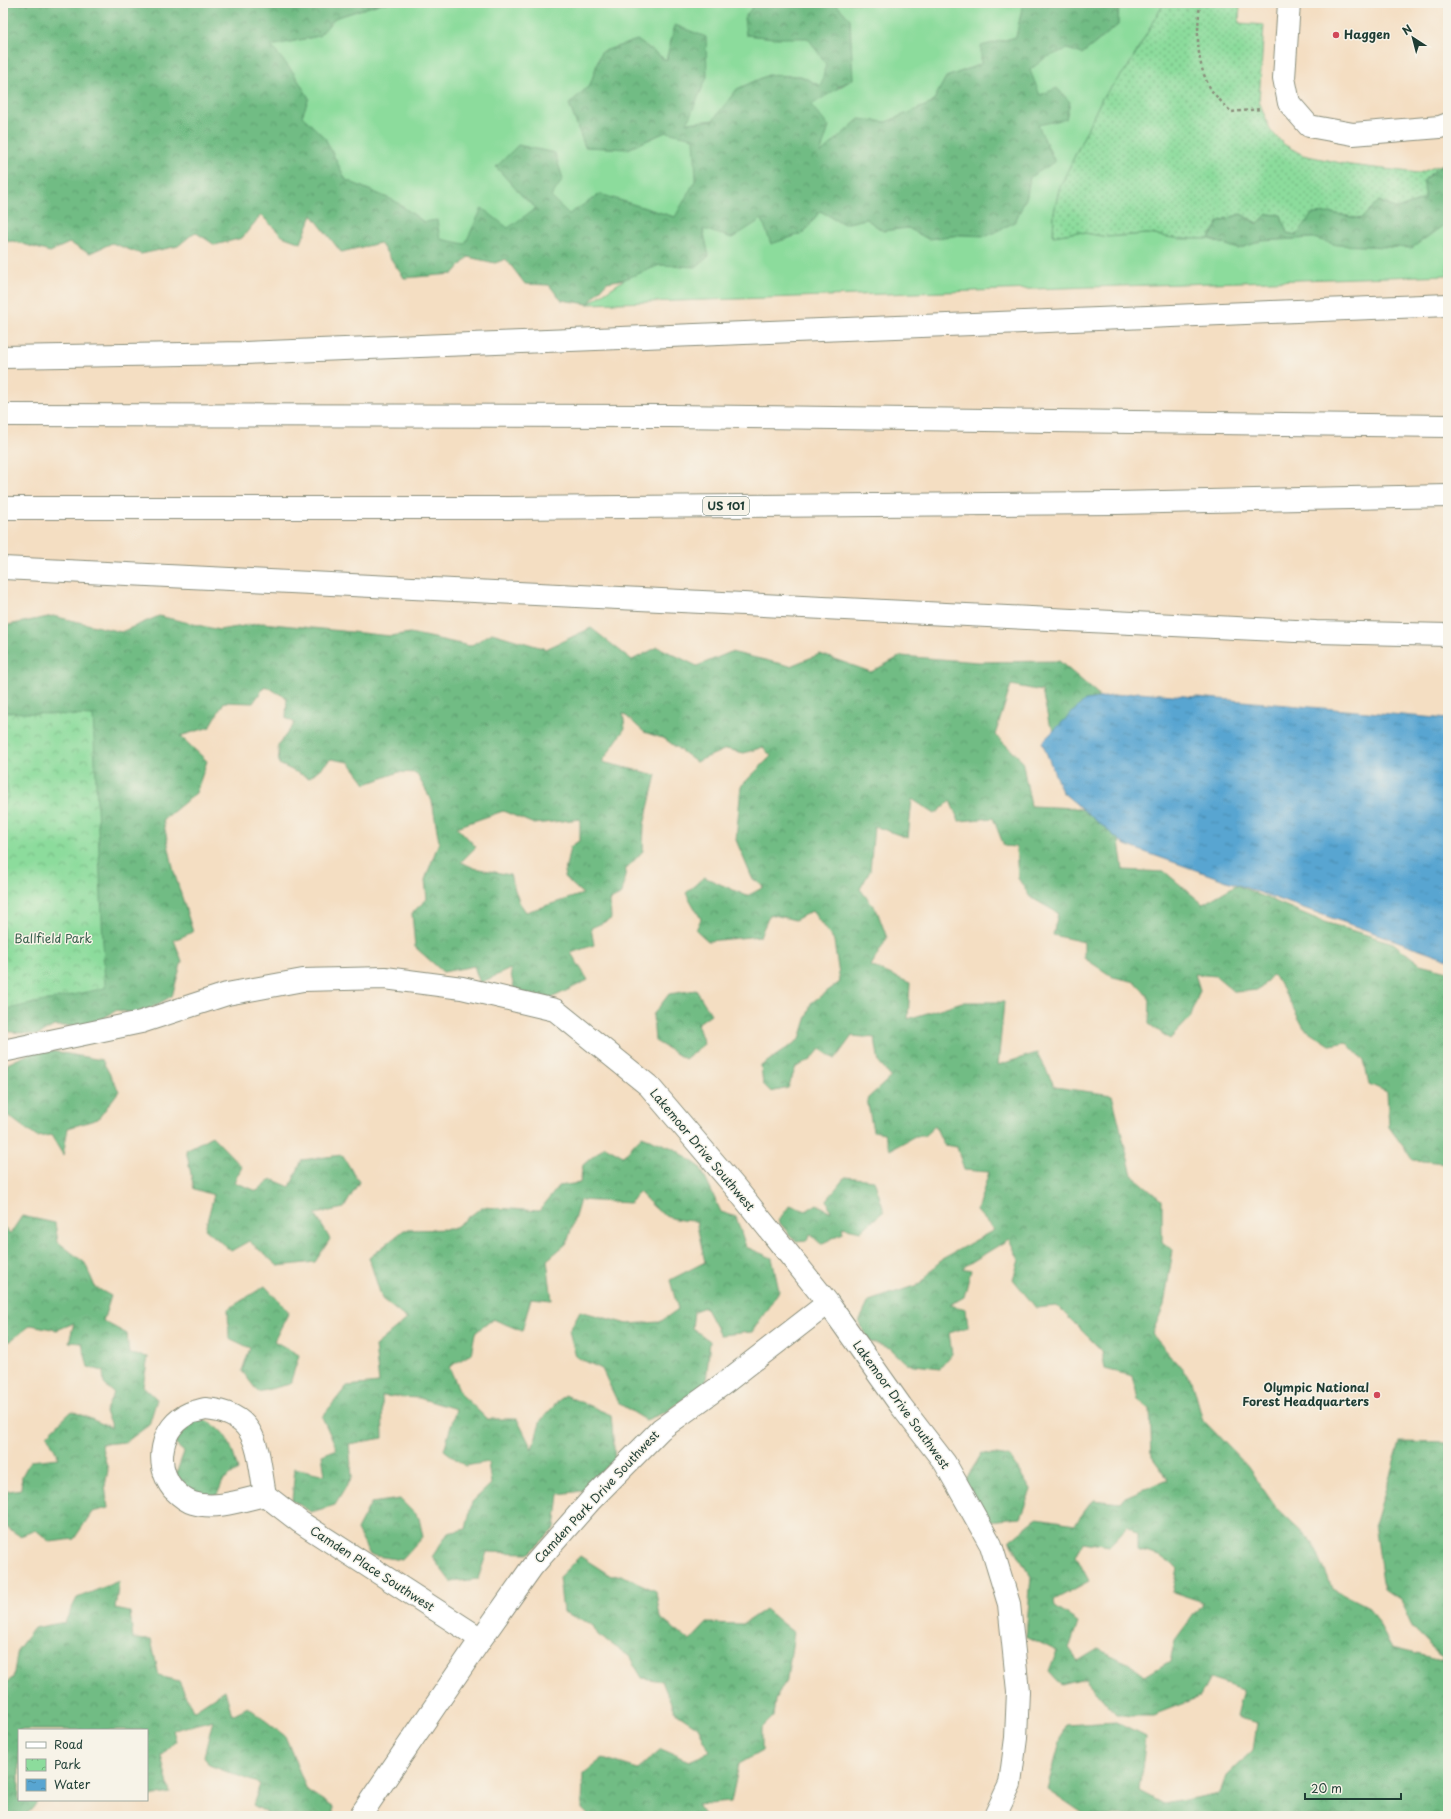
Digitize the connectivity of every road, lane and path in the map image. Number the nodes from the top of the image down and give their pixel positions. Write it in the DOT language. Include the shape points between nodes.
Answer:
graph roads {
  1 [pos="1200,3"];
  2 [pos="1289,3"];
  3 [pos="1289,103"];
  4 [pos="1448,124"];
  5 [pos="1448,304"];
  6 [pos="3,357"];
  7 [pos="3,415"];
  8 [pos="1448,426"];
  9 [pos="1448,496"];
  10 [pos="3,508"];
  11 [pos="3,568"];
  12 [pos="1448,635"];
  13 [pos="3,1051"];
  14 [pos="828,1303"];
  15 [pos="265,1495"];
  16 [pos="481,1639"];
  17 [pos="360,1816"];
  18 [pos="995,1816"];
  1 -- 3 [label="path" via="1197,35 1201,69 1212,91 1231,112 1255,111"];
  2 -- 3 [label="main road" via="1284,78"];
  3 -- 4 [label="main road" via="1309,126 1353,134 1440,127"];
  5 -- 6 [label="main road" via="245,353"];
  7 -- 8 [label="main road" via="670,416"];
  9 -- 10 [label="main road, US 101" via="1116,503 507,508"];
  11 -- 12 [label="main road" via="1316,632"];
  13 -- 14 [label="main road, Lakemoor Drive Southwest" via="141,1022 226,994 303,980 385,978 462,988 555,1010 650,1086"];
  14 -- 16 [label="main road, Camden Park Drive Southwest" via="661,1429 591,1500 532,1567"];
  14 -- 18 [label="main road, Lakemoor Drive Southwest" via="945,1463 991,1545 1009,1604 1018,1692 1010,1784"];
  15 -- 15 [label="main road" via="256,1442 248,1428 236,1417 221,1410 189,1414 176,1423 166,1436 162,1468 168,1482 178,1494 192,1503 207,1506"];
  15 -- 16 [label="main road, Camden Place Southwest" via="300,1522"];
  16 -- 17 [label="main road, Camden Park Drive Southwest"];
}
